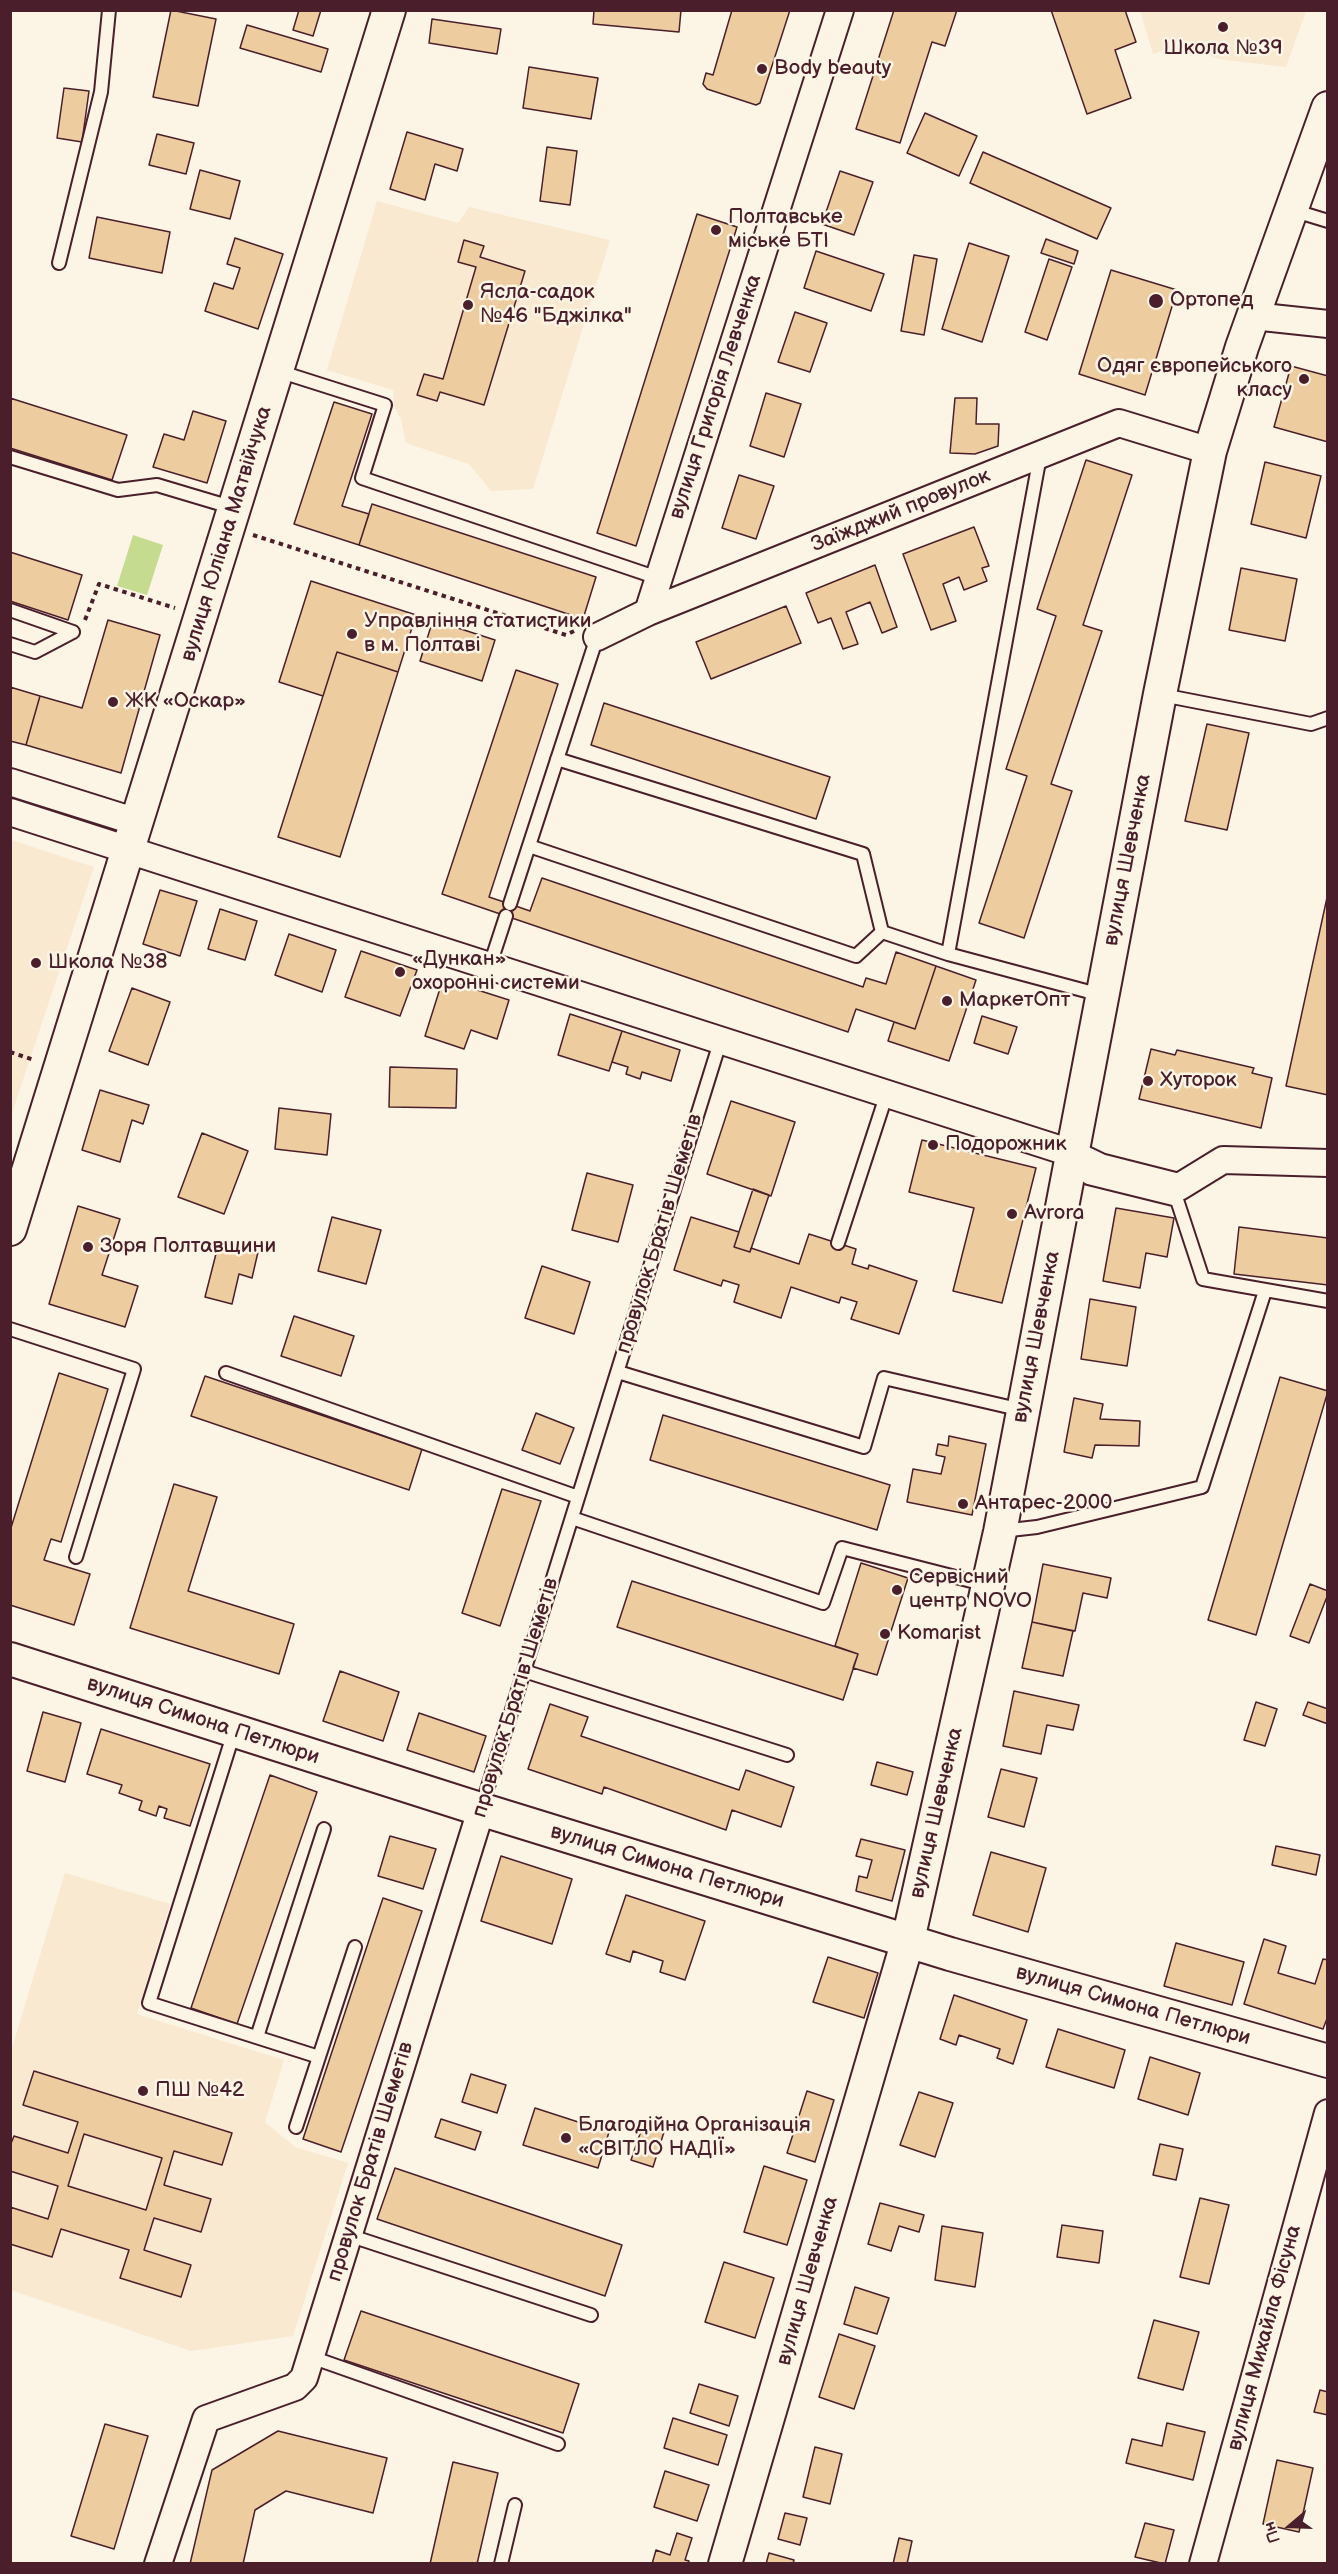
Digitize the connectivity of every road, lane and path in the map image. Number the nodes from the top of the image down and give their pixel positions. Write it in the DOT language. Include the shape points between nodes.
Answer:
graph roads {
  1 [pos="109,10"];
  2 [pos="389,10"];
  3 [pos="840,10"];
  4 [pos="1328,108"];
  5 [pos="1292,210"];
  6 [pos="1328,221"];
  7 [pos="59,263"];
  8 [pos="1253,316"];
  9 [pos="1328,324"];
  10 [pos="278,371"];
  11 [pos="1210,451"];
  12 [pos="1041,456"];
  13 [pos="10,457"];
  14 [pos="235,508"];
  15 [pos="252,535"];
  16 [pos="658,578"];
  17 [pos="10,610"];
  18 [pos="178,610"];
  19 [pos="648,612"];
  20 [pos="73,632"];
  21 [pos="566,635"];
  22 [pos="597,637"];
  23 [pos="10,644"];
  24 [pos="1160,694"];
  25 [pos="1328,718"];
  26 [pos="557,759"];
  27 [pos="10,782"];
  28 [pos="10,812"];
  29 [pos="133,835"];
  30 [pos="529,846"];
  31 [pos="882,932"];
  32 [pos="948,954"];
  33 [pos="490,965"];
  34 [pos="1102,995"];
  35 [pos="721,1039"];
  36 [pos="10,1052"];
  37 [pos="35,1060"];
  38 [pos="886,1093"];
  39 [pos="1071,1153"];
  40 [pos="1328,1163"];
  41 [pos="13,1215"];
  42 [pos="838,1243"];
  43 [pos="1265,1291"];
  44 [pos="1328,1301"];
  45 [pos="10,1329"];
  46 [pos="618,1372"];
  47 [pos="226,1373"];
  48 [pos="1023,1410"];
  49 [pos="578,1497"];
  50 [pos="572,1518"];
  51 [pos="1000,1532"];
  52 [pos="76,1557"];
  53 [pos="988,1586"];
  54 [pos="10,1659"];
  55 [pos="524,1671"];
  56 [pos="234,1731"];
  57 [pos="787,1755"];
  58 [pos="481,1809"];
  59 [pos="324,1829"];
  60 [pos="908,1940"];
  61 [pos="356,1947"];
  62 [pos="257,2037"];
  63 [pos="319,2057"];
  64 [pos="1328,2061"];
  65 [pos="1328,2113"];
  66 [pos="296,2127"];
  67 [pos="348,2235"];
  68 [pos="591,2315"];
  69 [pos="310,2356"];
  70 [pos="558,2444"];
  71 [pos="515,2505"];
  72 [pos="158,2564"];
  73 [pos="501,2564"];
  74 [pos="725,2564"];
  75 [pos="1203,2564"];
  1 -- 7 [label="lane" via="101,92"];
  2 -- 10 [label="street, вулиця Юліана Матвійчука"];
  3 -- 16 [label="street, вулиця Григорія Левченка"];
  4 -- 5 [label="street, вулиця Шевченка"];
  5 -- 6 [label="lane"];
  5 -- 8 [label="street, вулиця Шевченка"];
  8 -- 9 [label="street"];
  8 -- 11 [label="street, вулиця Шевченка"];
  10 -- 14 [label="street, вулиця Юліана Матвійчука"];
  10 -- 16 [label="lane" via="385,405 362,478"];
  11 -- 12 [label="street, Заїжджий провулок" via="1119,423"];
  11 -- 24 [label="street, вулиця Шевченка"];
  12 -- 19 [label="street, Заїжджий провулок"];
  12 -- 32 [label="lane"];
  13 -- 14 [label="lane" via="118,490 157,485"];
  14 -- 29 [label="street, вулиця Юліана Матвійчука"];
  15 -- 21 [label="path"];
  16 -- 19 [label="street, вулиця Григорія Левченка"];
  17 -- 20 [label="lane"];
  18 -- 20 [label="path" via="99,584 82,627"];
  19 -- 22 [label="street, Заїжджий провулок"];
  20 -- 23 [label="lane" via="35,651"];
  22 -- 26 [label="lane"];
  24 -- 25 [label="lane" via="1311,724"];
  24 -- 34 [label="street, вулиця Шевченка"];
  26 -- 30 [label="lane"];
  26 -- 31 [label="lane" via="863,854"];
  27 -- 29 [label="street"];
  28 -- 29 [label="street"];
  29 -- 33 [label="street"];
  29 -- 41 [label="street, вулиця Юліана Матвійчука"];
  30 -- 31 [label="lane" via="856,956"];
  30 -- 33 [label="lane"];
  31 -- 32 [label="lane"];
  32 -- 34 [label="lane"];
  33 -- 35 [label="street"];
  34 -- 39 [label="street, вулиця Шевченка"];
  35 -- 38 [label="street"];
  35 -- 46 [label="lane, провулок Братів Шеметів"];
  36 -- 37 [label="path"];
  38 -- 39 [label="street"];
  38 -- 42 [label="lane"];
  39 -- 40 [label="street" via="1100,1167 1179,1187 1223,1160"];
  39 -- 43 [label="lane" via="1088,1178 1177,1200 1203,1279"];
  39 -- 48 [label="street, вулиця Шевченка"];
  43 -- 44 [label="lane"];
  43 -- 51 [label="lane" via="1202,1487 1037,1527"];
  45 -- 52 [label="lane" via="134,1369"];
  46 -- 48 [label="lane" via="864,1447 884,1378"];
  46 -- 49 [label="lane, провулок Братів Шеметів"];
  47 -- 49 [label="lane"];
  48 -- 51 [label="street, вулиця Шевченка"];
  49 -- 50 [label="lane, провулок Братів Шеметів"];
  50 -- 53 [label="lane" via="823,1603 842,1548"];
  50 -- 55 [label="lane, провулок Братів Шеметів"];
  51 -- 53 [label="street, вулиця Шевченка"];
  53 -- 60 [label="street, вулиця Шевченка"];
  54 -- 56 [label="street, вулиця Симона Петлюри"];
  55 -- 57 [label="lane"];
  55 -- 58 [label="lane, провулок Братів Шеметів"];
  56 -- 58 [label="street, вулиця Симона Петлюри"];
  56 -- 62 [label="lane" via="149,2003"];
  58 -- 60 [label="street, вулиця Симона Петлюри"];
  58 -- 67 [label="street, провулок Братів Шеметів"];
  59 -- 62 [label="lane"];
  60 -- 64 [label="street, вулиця Симона Петлюри"];
  60 -- 74 [label="street, вулиця Шевченка"];
  61 -- 63 [label="lane"];
  62 -- 63 [label="lane"];
  63 -- 66 [label="lane"];
  65 -- 75 [label="street, вулиця Михайла Фісуна"];
  67 -- 68 [label="lane"];
  67 -- 69 [label="street, провулок Братів Шеметів"];
  69 -- 70 [label="lane"];
  69 -- 72 [label="street, провулок Братів Шеметів" via="304,2378 295,2387 206,2419"];
  71 -- 73 [label="lane"];
}
